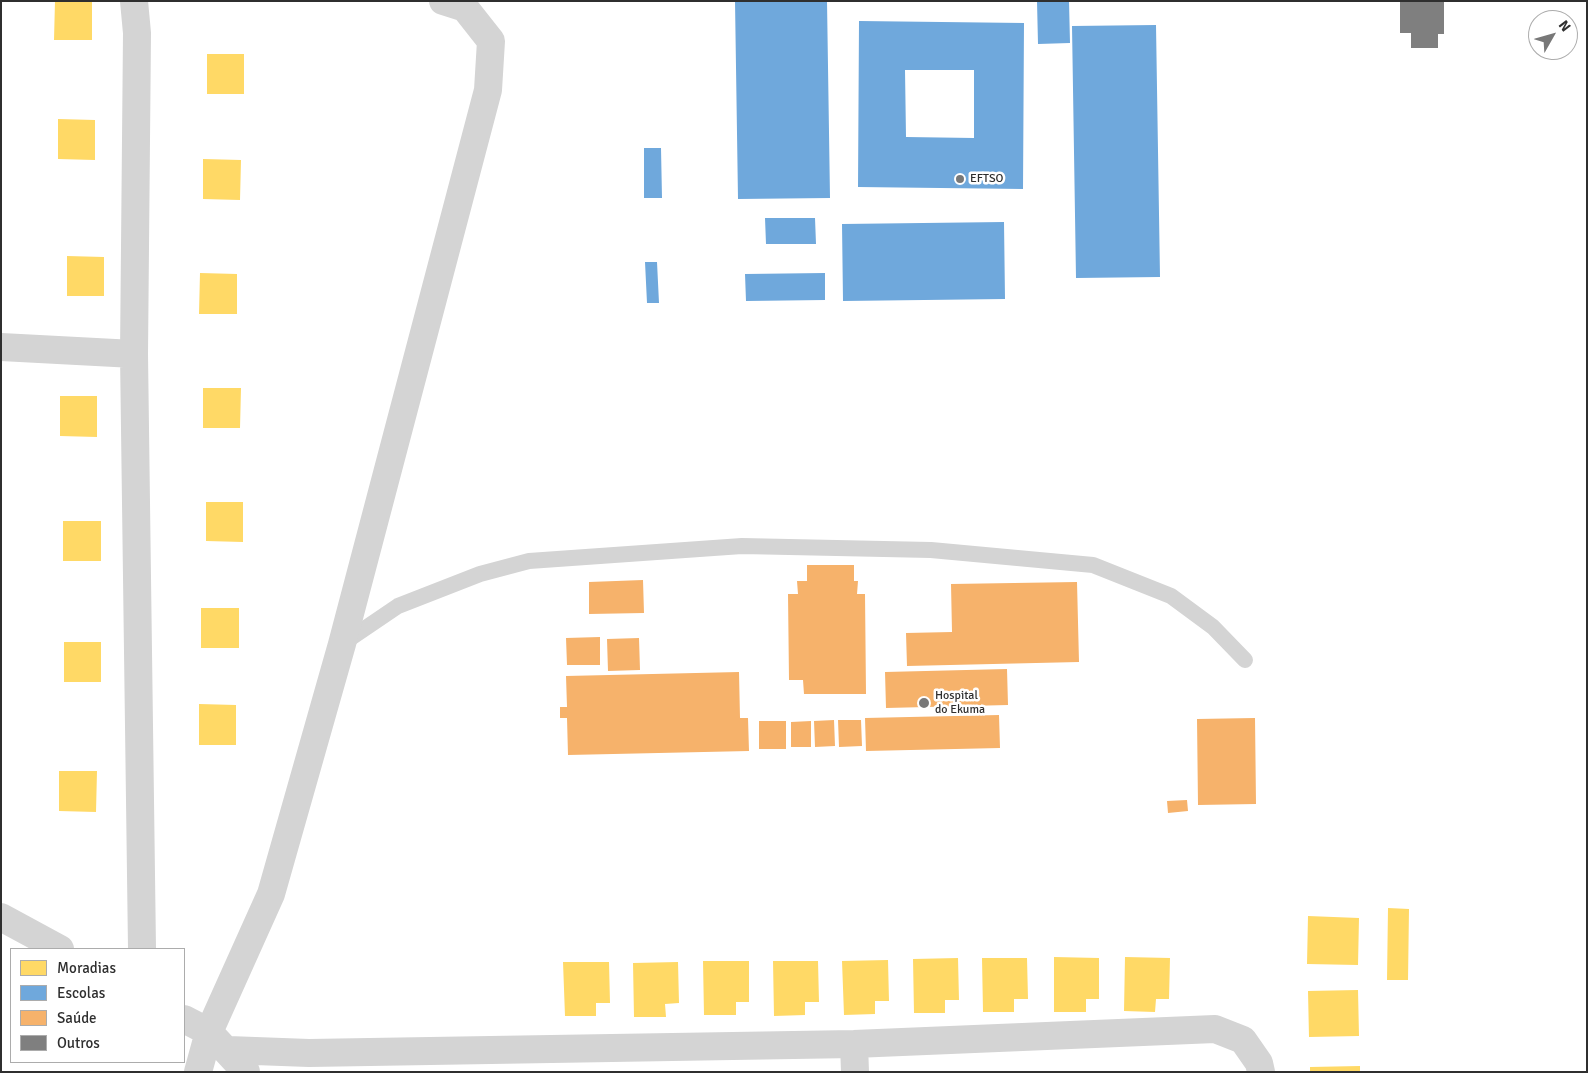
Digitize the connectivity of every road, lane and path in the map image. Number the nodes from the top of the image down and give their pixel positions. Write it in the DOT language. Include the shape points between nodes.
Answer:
graph roads {
  1 [pos="134,1"];
  2 [pos="443,1"];
  3 [pos="1,347"];
  4 [pos="134,354"];
  5 [pos="342,644"];
  6 [pos="1245,660"];
  7 [pos="1,917"];
  8 [pos="58,948"];
  9 [pos="142,948"];
  10 [pos="185,1019"];
  11 [pos="209,1032"];
  12 [pos="854,1044"];
  13 [pos="228,1050"];
  14 [pos="198,1072"];
  15 [pos="246,1072"];
  16 [pos="855,1072"];
  17 [pos="1261,1072"];
  1 -- 4 [label="street" via="137,33"];
  2 -- 5 [label="street" via="466,8 491,41 488,90"];
  3 -- 4 [label="street"];
  4 -- 9 [label="street"];
  5 -- 6 [label="lane" via="398,606 480,574 529,561 742,546 931,550 1092,565 1171,596 1213,627"];
  5 -- 11 [label="street" via="271,894"];
  7 -- 8 [label="street"];
  10 -- 11 [label="street"];
  11 -- 13 [label="street"];
  11 -- 14 [label="street"];
  12 -- 13 [label="street" via="309,1053"];
  12 -- 16 [label="street"];
  12 -- 17 [label="street" via="1215,1029 1243,1040 1259,1063"];
  13 -- 15 [label="street"];
}
